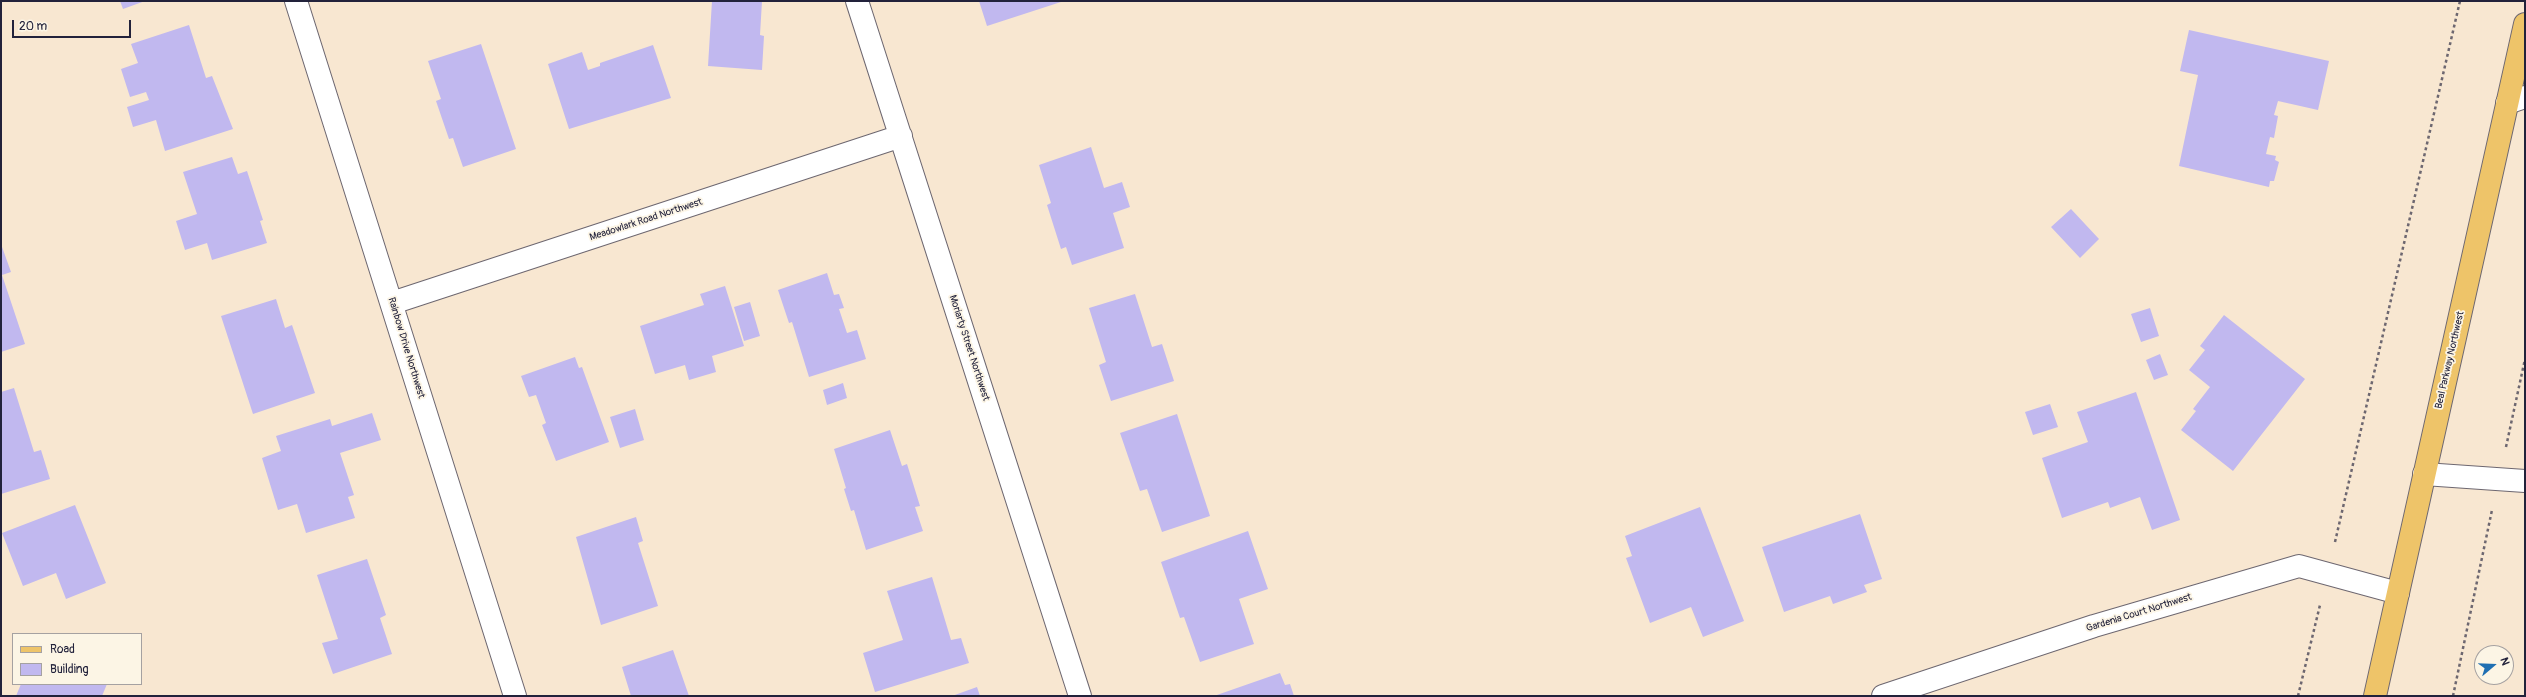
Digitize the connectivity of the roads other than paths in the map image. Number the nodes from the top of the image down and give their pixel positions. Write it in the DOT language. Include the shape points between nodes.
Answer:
graph roads {
  1 [pos="296,1"];
  2 [pos="857,1"];
  3 [pos="2525,24"];
  4 [pos="2516,100"];
  5 [pos="901,136"];
  6 [pos="392,303"];
  7 [pos="2424,474"];
  8 [pos="2525,481"];
  9 [pos="2398,593"];
  10 [pos="516,696"];
  11 [pos="1080,696"];
  12 [pos="1883,696"];
  13 [pos="2375,696"];
  1 -- 6 [label="street, Rainbow Drive Northwest"];
  2 -- 5 [label="street, Moriarty Street Northwest"];
  3 -- 4 [label="main road, Beal Parkway Northwest"];
  4 -- 7 [label="main road, Beal Parkway Northwest"];
  5 -- 6 [label="street, Meadowlark Road Northwest"];
  5 -- 11 [label="street, Moriarty Street Northwest"];
  6 -- 10 [label="street, Rainbow Drive Northwest"];
  7 -- 8 [label="street"];
  7 -- 9 [label="main road, Beal Parkway Northwest"];
  9 -- 12 [label="street, Gardenia Court Northwest" via="2299,566 2094,626"];
  9 -- 13 [label="main road, Beal Parkway Northwest"];
}
